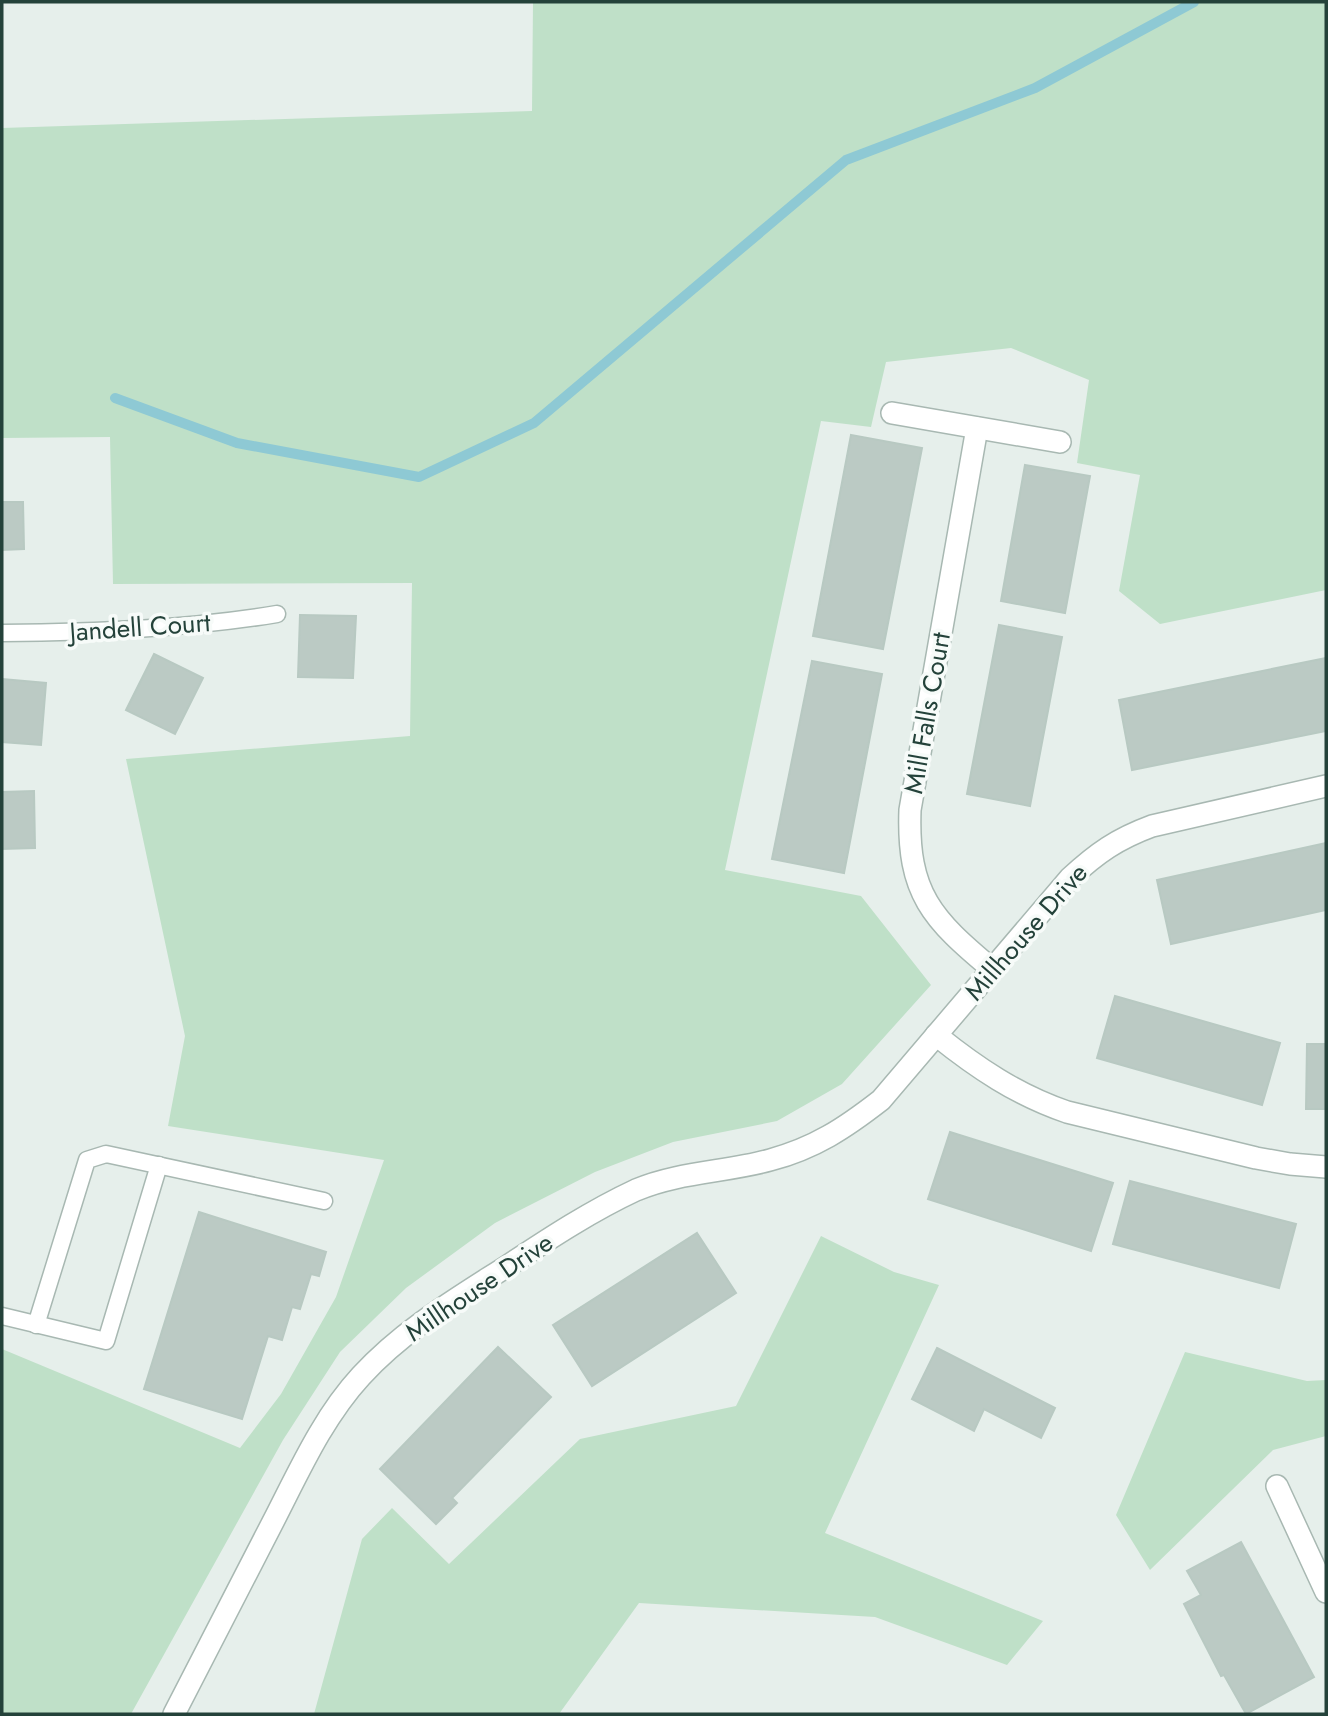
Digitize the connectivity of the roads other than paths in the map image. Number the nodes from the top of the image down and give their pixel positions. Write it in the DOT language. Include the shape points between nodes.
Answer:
graph roads {
  1 [pos="892,413"];
  2 [pos="977,428"];
  3 [pos="1060,442"];
  4 [pos="277,614"];
  5 [pos="2,633"];
  6 [pos="1326,786"];
  7 [pos="993,970"];
  8 [pos="936,1035"];
  9 [pos="159,1165"];
  10 [pos="1326,1167"];
  11 [pos="324,1201"];
  12 [pos="2,1316"];
  13 [pos="36,1325"];
  14 [pos="1277,1486"];
  15 [pos="1326,1592"];
  16 [pos="174,1714"];
  1 -- 2 [label="street"];
  2 -- 3 [label="street"];
  2 -- 7 [label="street, Mill Falls Court" via="910,810 909,839 912,865 932,912 950,934"];
  4 -- 5 [label="lane, Jandell Court" via="93,632"];
  6 -- 7 [label="street, Millhouse Drive" via="1124,836 1070,878"];
  7 -- 8 [label="street, Millhouse Drive"];
  8 -- 10 [label="street" via="993,1078 1037,1102 1256,1158"];
  8 -- 16 [label="street, Millhouse Drive" via="881,1100 847,1127 811,1147 644,1187 600,1207 395,1343 359,1377 331,1416"];
  9 -- 11 [label="lane"];
  9 -- 13 [label="lane" via="106,1154 87,1160"];
  9 -- 13 [label="lane" via="106,1341"];
  12 -- 13 [label="lane"];
  14 -- 15 [label="street"];
}
